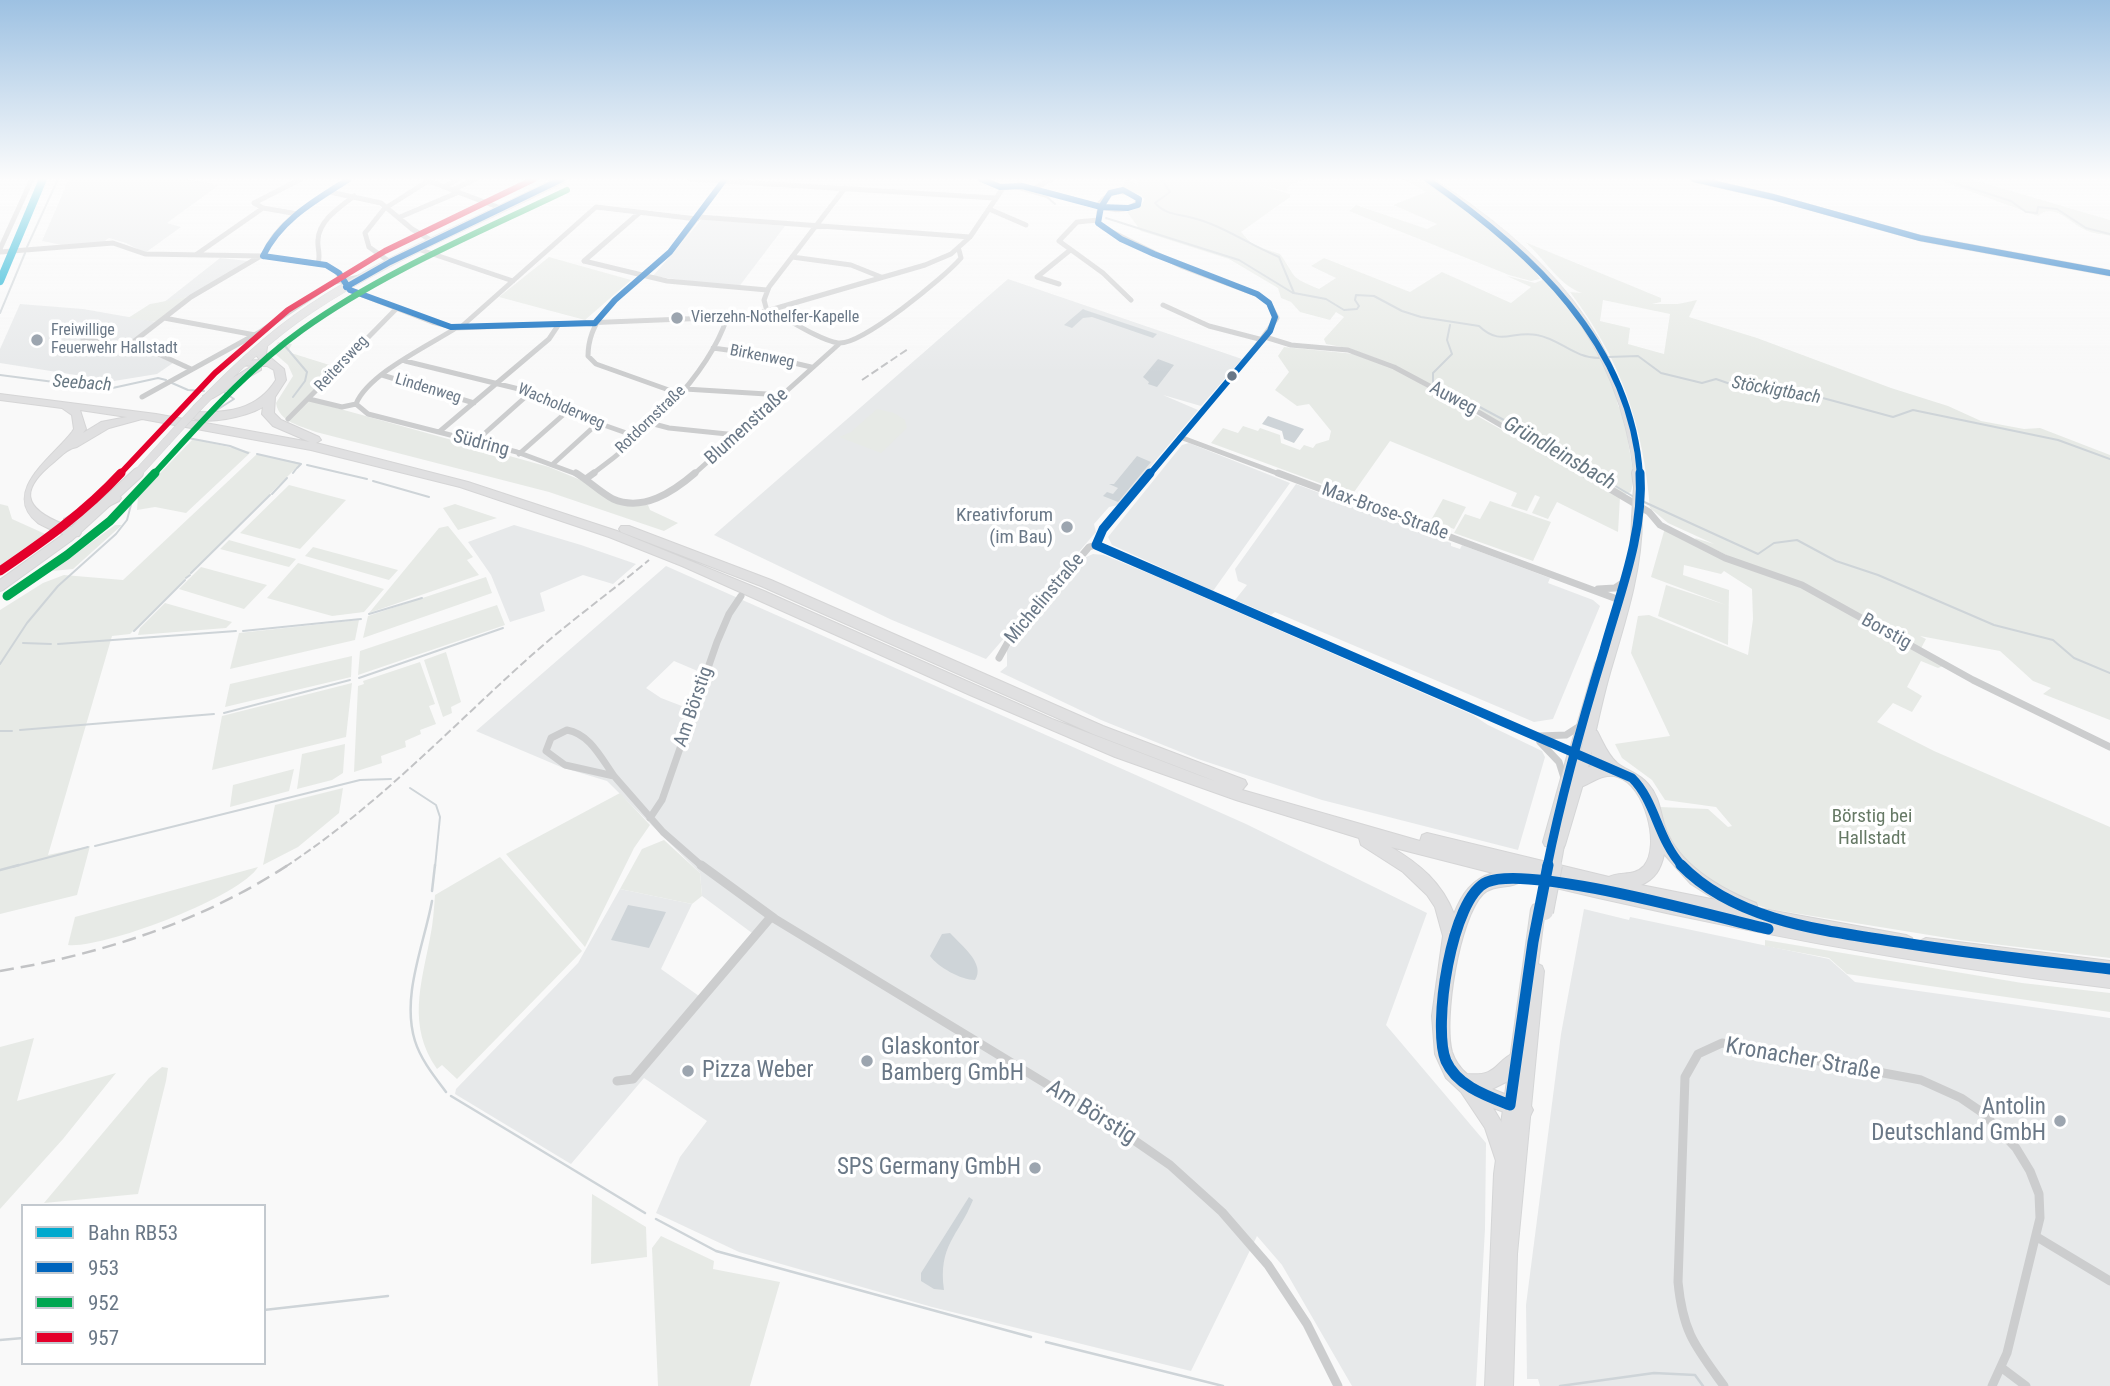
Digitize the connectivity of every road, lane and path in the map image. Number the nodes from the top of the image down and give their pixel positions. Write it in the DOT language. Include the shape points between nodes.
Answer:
graph roads {
  1 [pos="212,244"];
  2 [pos="269,244"];
  3 [pos="320,244"];
  4 [pos="368,244"];
  5 [pos="430,244"];
  6 [pos="555,244"];
  7 [pos="604,244"];
  8 [pos="677,244"];
  9 [pos="802,244"];
  10 [pos="964,244"];
  11 [pos="1062,244"];
  12 [pos="1135,244"];
  13 [pos="1517,244"];
  14 [pos="1951,244"];
  15 [pos="418,249"];
  16 [pos="959,250"];
  17 [pos="0,251"];
  18 [pos="1069,251"];
  19 [pos="196,255"];
  20 [pos="262,256"];
  21 [pos="792,257"];
  22 [pos="318,262"];
  23 [pos="390,262"];
  24 [pos="2110,273"];
  25 [pos="644,276"];
  26 [pos="881,277"];
  27 [pos="513,281"];
  28 [pos="344,283"];
  29 [pos="1059,284"];
  30 [pos="767,290"];
  31 [pos="1131,300"];
  32 [pos="1163,305"];
  33 [pos="396,309"];
  34 [pos="769,310"];
  35 [pos="164,318"];
  36 [pos="727,318"];
  37 [pos="595,323"];
  38 [pos="559,324"];
  39 [pos="459,328"];
  40 [pos="255,335"];
  41 [pos="1264,338"];
  42 [pos="83,339"];
  43 [pos="269,341"];
  44 [pos="839,344"];
  45 [pos="128,346"];
  46 [pos="713,348"];
  47 [pos="405,361"];
  48 [pos="269,363"];
  49 [pos="242,364"];
  50 [pos="811,367"];
  51 [pos="257,368"];
  52 [pos="191,369"];
  53 [pos="280,373"];
  54 [pos="382,375"];
  55 [pos="498,383"];
  56 [pos="0,390"];
  57 [pos="531,392"];
  58 [pos="682,392"];
  59 [pos="783,395"];
  60 [pos="209,396"];
  61 [pos="270,396"];
  62 [pos="0,397"];
  63 [pos="142,397"];
  64 [pos="309,399"];
  65 [pos="474,403"];
  66 [pos="58,404"];
  67 [pos="356,404"];
  68 [pos="571,408"];
  69 [pos="193,412"];
  70 [pos="160,417"];
  71 [pos="598,423"];
  72 [pos="650,423"];
  73 [pos="277,430"];
  74 [pos="439,432"];
  75 [pos="737,435"];
  76 [pos="635,436"];
  77 [pos="1180,437"];
  78 [pos="475,442"];
  79 [pos="58,453"];
  80 [pos="519,454"];
  81 [pos="553,464"];
  82 [pos="442,475"];
  83 [pos="587,478"];
  84 [pos="115,498"];
  85 [pos="649,501"];
  86 [pos="1637,523"];
  87 [pos="1660,525"];
  88 [pos="76,527"];
  89 [pos="1096,545"];
  90 [pos="1626,580"];
  91 [pos="0,586"];
  92 [pos="750,587"];
  93 [pos="1590,588"];
  94 [pos="1623,602"];
  95 [pos="999,658"];
  96 [pos="1587,729"];
  97 [pos="1531,735"];
  98 [pos="2110,747"];
  99 [pos="1579,755"];
  100 [pos="1618,770"];
  101 [pos="614,776"];
  102 [pos="1572,782"];
  103 [pos="650,818"];
  104 [pos="1657,823"];
  105 [pos="1344,827"];
  106 [pos="1575,876"];
  107 [pos="1558,882"];
  108 [pos="1541,910"];
  109 [pos="770,918"];
  110 [pos="1800,925"];
  111 [pos="1449,956"];
  112 [pos="2110,969"];
  113 [pos="2110,981"];
  114 [pos="1516,1061"];
  115 [pos="617,1081"];
  116 [pos="1464,1083"];
  117 [pos="1517,1107"];
  118 [pos="1504,1157"];
  119 [pos="2037,1237"];
  120 [pos="2110,1281"];
  121 [pos="2001,1368"];
  122 [pos="1338,1386"];
  123 [pos="1494,1386"];
  124 [pos="1504,1386"];
  125 [pos="1724,1386"];
  126 [pos="1992,1386"];
  127 [pos="2026,1386"];
  1 -- 19 [label="street"];
  2 -- 20 [label="street"];
  3 -- 22 [label="street"];
  4 -- 23 [label="street"];
  5 -- 15 [label="main road"];
  6 -- 27 [label="street"];
  7 -- 25 [label="street" via="584,261"];
  8 -- 25 [label="street"];
  9 -- 21 [label="street"];
  10 -- 16 [label="street"];
  11 -- 18 [label="street"];
  12 -- 41 [label="street, Michelinstraße" via="1264,298 1277,318"];
  13 -- 86 [label="main road, bridge" via="1571,302 1611,366 1631,422 1639,487"];
  14 -- 24 [label="street"];
  15 -- 23 [label="main road"];
  15 -- 27 [label="street"];
  16 -- 26 [label="street"];
  16 -- 44 [label="street, Blumenstraße" via="961,258 948,273 863,336"];
  17 -- 19 [label="street" via="119,244 139,253"];
  18 -- 29 [label="street" via="1037,277"];
  18 -- 31 [label="street"];
  19 -- 20 [label="street"];
  20 -- 22 [label="street"];
  20 -- 35 [label="street"];
  21 -- 26 [label="street" via="859,267"];
  21 -- 30 [label="street"];
  22 -- 28 [label="street" via="336,271"];
  23 -- 28 [label="main road"];
  25 -- 30 [label="street"];
  25 -- 37 [label="street"];
  26 -- 34 [label="street"];
  27 -- 39 [label="street"];
  28 -- 33 [label="street"];
  28 -- 40 [label="street"];
  28 -- 43 [label="main road"];
  30 -- 34 [label="street" via="764,300"];
  32 -- 41 [label="street" via="1209,326"];
  33 -- 39 [label="street"];
  33 -- 64 [label="street, Reitersweg"];
  34 -- 36 [label="street"];
  34 -- 44 [label="street"];
  35 -- 40 [label="street"];
  35 -- 45 [label="street"];
  36 -- 37 [label="street"];
  36 -- 46 [label="street, Rotdornstraße"];
  37 -- 38 [label="street"];
  37 -- 58 [label="street" via="588,348 590,360"];
  38 -- 39 [label="street"];
  38 -- 55 [label="street"];
  39 -- 47 [label="street"];
  40 -- 52 [label="street"];
  41 -- 77 [label="street, Michelinstraße"];
  41 -- 87 [label="street, Auweg" via="1348,350 1394,367 1649,512"];
  42 -- 45 [label="street"];
  43 -- 48 [label="highway" via="261,355"];
  43 -- 49 [label="main road"];
  44 -- 50 [label="street, Blumenstraße"];
  45 -- 52 [label="street" via="152,351"];
  46 -- 50 [label="street, Birkenweg"];
  46 -- 58 [label="street, Rotdornstraße"];
  47 -- 54 [label="street"];
  47 -- 55 [label="street, Wacholderweg"];
  48 -- 49 [label="highway"];
  48 -- 53 [label="highway"];
  49 -- 51 [label="highway"];
  49 -- 60 [label="main road"];
  50 -- 59 [label="street, Blumenstraße"];
  51 -- 53 [label="highway"];
  51 -- 60 [label="highway"];
  52 -- 63 [label="street"];
  53 -- 61 [label="highway" via="281,380"];
  54 -- 65 [label="street, Lindenweg"];
  54 -- 67 [label="street" via="360,394"];
  55 -- 57 [label="street, Wacholderweg"];
  55 -- 65 [label="street"];
  56 -- 69 [label="highway"];
  57 -- 68 [label="street, Wacholderweg"];
  57 -- 78 [label="street"];
  58 -- 59 [label="street"];
  58 -- 72 [label="street, Rotdornstraße"];
  59 -- 75 [label="street, Blumenstraße"];
  60 -- 69 [label="main road"];
  61 -- 69 [label="highway" via="239,415"];
  61 -- 73 [label="highway" via="268,414"];
  62 -- 66 [label="highway"];
  64 -- 67 [label="street, Südring" via="342,407"];
  64 -- 73 [label="street, Reitersweg"];
  65 -- 74 [label="street"];
  66 -- 70 [label="highway"];
  66 -- 79 [label="highway" via="77,413 81,424 76,436"];
  67 -- 74 [label="street, Südring" via="368,414"];
  68 -- 71 [label="street, Wacholderweg"];
  68 -- 80 [label="street"];
  69 -- 73 [label="highway"];
  69 -- 84 [label="main road, bridge"];
  70 -- 73 [label="highway"];
  70 -- 79 [label="highway" via="105,425"];
  71 -- 76 [label="street, Wacholderweg"];
  71 -- 81 [label="street"];
  72 -- 75 [label="street"];
  72 -- 76 [label="street, Rotdornstraße"];
  73 -- 82 [label="highway"];
  73 -- 82 [label="highway"];
  74 -- 78 [label="street, Südring"];
  75 -- 85 [label="street, Blumenstraße" via="677,489"];
  76 -- 83 [label="street, Rotdornstraße"];
  77 -- 89 [label="street, Michelinstraße" via="1103,529"];
  77 -- 93 [label="street, Max-Brose-Straße"];
  78 -- 80 [label="street, Südring"];
  79 -- 88 [label="highway" via="24,488 24,507 42,521"];
  80 -- 81 [label="street, Südring"];
  81 -- 83 [label="street, Südring"];
  82 -- 92 [label="highway" via="655,545"];
  83 -- 85 [label="street, Südring" via="617,500"];
  84 -- 88 [label="highway"];
  86 -- 90 [label="main road"];
  86 -- 94 [label="main road"];
  87 -- 98 [label="street, Borstig" via="1725,558 1802,585 1973,680"];
  88 -- 91 [label="main road"];
  89 -- 95 [label="street, Michelinstraße" via="1089,547"];
  89 -- 97 [label="street, Michelinstraße"];
  90 -- 93 [label="street" via="1615,589"];
  90 -- 94 [label="main road"];
  92 -- 103 [label="street, Am Börstig" via="729,614 662,800"];
  92 -- 105 [label="highway" via="971,691 1093,742"];
  92 -- 106 [label="highway" via="1230,781 1396,832"];
  93 -- 94 [label="street, Max-Brose-Straße"];
  94 -- 96 [label="main road"];
  96 -- 97 [label="street" via="1566,735"];
  96 -- 99 [label="main road"];
  96 -- 100 [label="highway" via="1597,749"];
  97 -- 99 [label="street, Michelinstraße"];
  97 -- 102 [label="street" via="1556,758"];
  99 -- 100 [label="highway"];
  99 -- 102 [label="main road"];
  100 -- 102 [label="highway" via="1591,772"];
  100 -- 104 [label="highway" via="1644,789"];
  101 -- 101 [label="street, Am Börstig" via="575,730 558,733 547,744 545,751 565,765"];
  101 -- 103 [label="street, Am Börstig"];
  102 -- 108 [label="main road, bridge"];
  103 -- 109 [label="street, Am Börstig" via="703,869"];
  104 -- 106 [label="highway" via="1658,856 1646,875 1623,881"];
  104 -- 110 [label="highway" via="1674,856 1707,887 1736,903"];
  105 -- 107 [label="highway"];
  105 -- 111 [label="highway" via="1421,875 1444,910 1451,936"];
  106 -- 110 [label="highway"];
  107 -- 111 [label="highway" via="1507,877 1485,882 1469,900"];
  107 -- 113 [label="highway" via="1841,943"];
  108 -- 114 [label="main road"];
  108 -- 117 [label="main road"];
  109 -- 115 [label="street" via="633,1079"];
  109 -- 122 [label="street, Am Börstig" via="1098,1115 1185,1177 1226,1215 1276,1277 1314,1336"];
  110 -- 112 [label="highway"];
  111 -- 116 [label="highway" via="1441,1042 1445,1060"];
  114 -- 116 [label="highway" via="1493,1082"];
  114 -- 117 [label="main road"];
  116 -- 117 [label="highway" via="1482,1095"];
  116 -- 118 [label="highway" via="1493,1123"];
  117 -- 118 [label="main road"];
  117 -- 124 [label="main road"];
  118 -- 123 [label="main road"];
  119 -- 120 [label="street"];
  119 -- 121 [label="street, Kronacher Straße"];
  119 -- 125 [label="street, Kronacher Straße" via="2039,1194 2031,1171 2001,1130 1961,1098 1921,1080 1751,1047 1707,1046 1689,1063 1685,1077 1678,1282 1686,1330"];
  121 -- 126 [label="street, Kronacher Straße"];
  121 -- 127 [label="street"];
}
